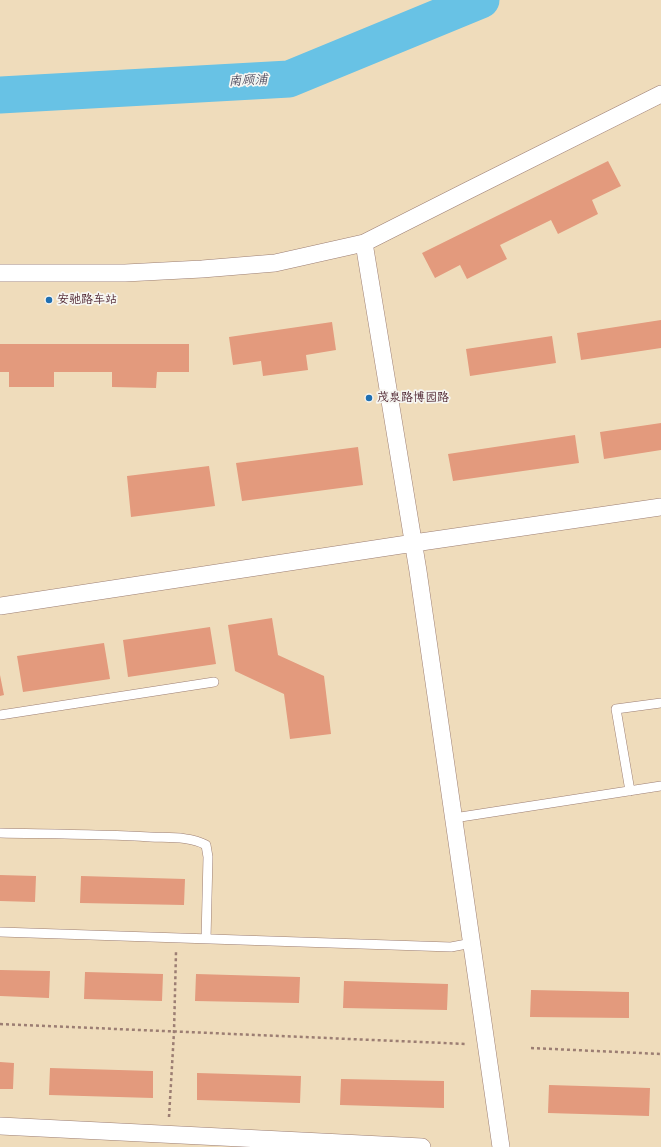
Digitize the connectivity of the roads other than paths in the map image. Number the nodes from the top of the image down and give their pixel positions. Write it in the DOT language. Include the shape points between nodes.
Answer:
graph roads {
  1 [pos="661,94"];
  2 [pos="364,243"];
  3 [pos="0,273"];
  4 [pos="661,507"];
  5 [pos="414,543"];
  6 [pos="0,606"];
  7 [pos="214,682"];
  8 [pos="661,703"];
  9 [pos="0,715"];
  10 [pos="661,786"];
  11 [pos="630,791"];
  12 [pos="454,818"];
  13 [pos="0,833"];
  14 [pos="0,932"];
  15 [pos="206,939"];
  16 [pos="472,943"];
  17 [pos="0,1126"];
  18 [pos="422,1147"];
  19 [pos="501,1147"];
  1 -- 2 [label="street"];
  2 -- 3 [label="street" via="275,263 125,273"];
  2 -- 5 [label="street"];
  4 -- 5 [label="street"];
  5 -- 6 [label="street"];
  5 -- 12 [label="street"];
  7 -- 9 [label="lane"];
  8 -- 11 [label="lane" via="616,709"];
  10 -- 11 [label="lane"];
  11 -- 12 [label="lane"];
  12 -- 16 [label="street"];
  13 -- 15 [label="lane" via="101,834 197,840 206,845 208,857"];
  14 -- 15 [label="lane"];
  15 -- 16 [label="lane" via="451,947"];
  16 -- 19 [label="street"];
  17 -- 18 [label="street"];
}
